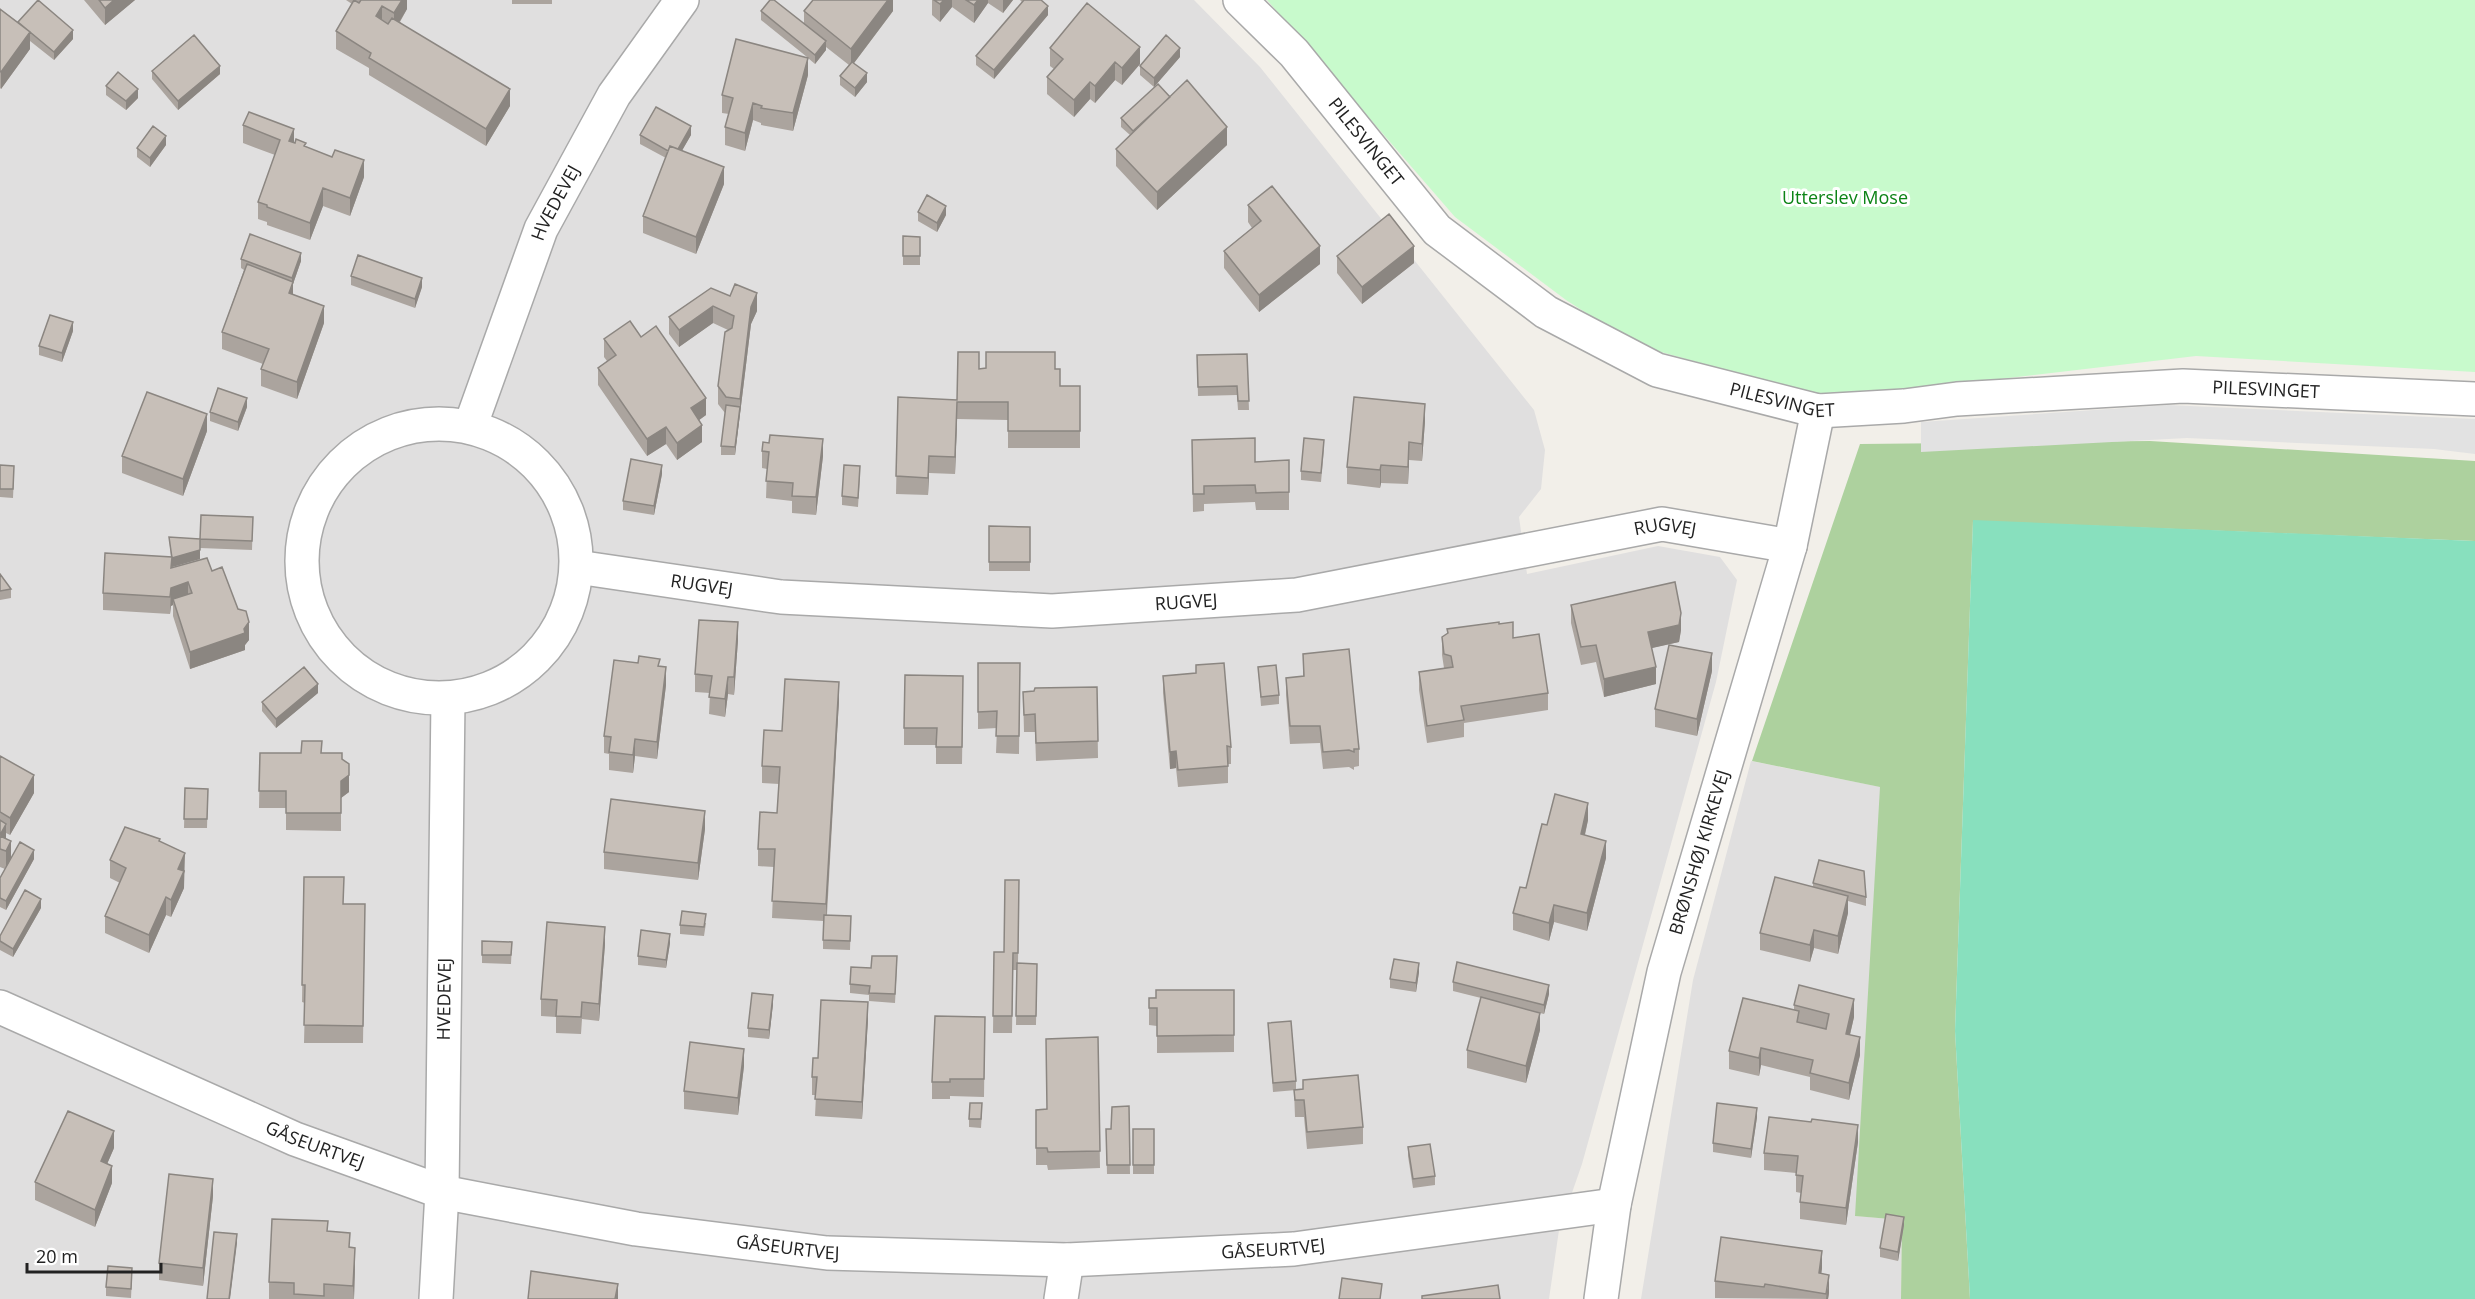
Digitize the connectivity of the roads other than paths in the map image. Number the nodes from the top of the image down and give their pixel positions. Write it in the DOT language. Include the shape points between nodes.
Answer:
graph roads {
  1 [pos="682,0"];
  2 [pos="1240,0"];
  3 [pos="2475,399"];
  4 [pos="1818,411"];
  5 [pos="470,427"];
  6 [pos="1790,546"];
  7 [pos="577,567"];
  8 [pos="448,699"];
  9 [pos="0,1007"];
  10 [pos="442,1192"];
  11 [pos="1614,1205"];
  12 [pos="1067,1260"];
  13 [pos="436,1299"];
  14 [pos="1061,1299"];
  15 [pos="1601,1299"];
  1 -- 5 [label="street, HVEDEVEJ" via="614,95 541,229"];
  2 -- 4 [label="street, PILESVINGET" via="1294,52 1437,230 1546,312 1657,370"];
  3 -- 4 [label="street, PILESVINGET" via="2182,386"];
  4 -- 6 [label="street, BRØNSHØJ KIRKEVEJ"];
  5 -- 7 [label="street" via="514,446 549,478 571,520"];
  5 -- 8 [label="street" via="418,424 368,442 329,477 305,524 301,576 317,627 350,668 396,693"];
  6 -- 7 [label="street, RUGVEJ" via="1662,524 1297,595 1052,611 780,597"];
  6 -- 11 [label="street, BRØNSHØJ KIRKEVEJ" via="1664,972"];
  7 -- 8 [label="street" via="566,616 538,658 497,686"];
  8 -- 10 [label="street, HVEDEVEJ"];
  9 -- 10 [label="street, GÅSEURTVEJ" via="295,1139"];
  10 -- 12 [label="street, GÅSEURTVEJ" via="636,1229 827,1253"];
  10 -- 13 [label="street, HVEDEVEJ"];
  11 -- 12 [label="street, GÅSEURTVEJ" via="1294,1250"];
  11 -- 15 [label="street, BRØNSHØJ KIRKEVEJ"];
  12 -- 14 [label="street"];
}
